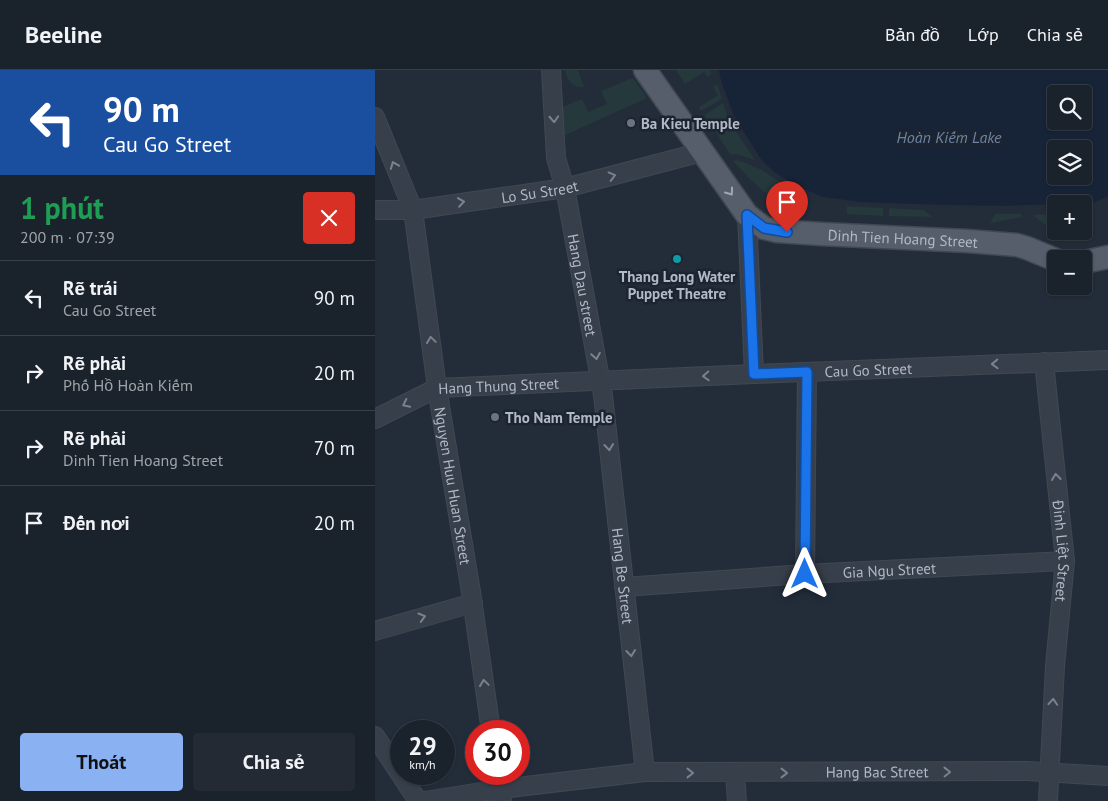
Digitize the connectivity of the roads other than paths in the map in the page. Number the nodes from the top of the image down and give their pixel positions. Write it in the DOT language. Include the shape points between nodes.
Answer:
graph roads {
  1 [pos="551,70"];
  2 [pos="645,70"];
  3 [pos="375,118"];
  4 [pos="702,152"];
  5 [pos="565,188"];
  6 [pos="375,210"];
  7 [pos="413,210"];
  8 [pos="747,215"];
  9 [pos="1047,256"];
  10 [pos="1108,257"];
  11 [pos="1092,260"];
  12 [pos="1108,360"];
  13 [pos="1044,362"];
  14 [pos="807,372"];
  15 [pos="754,374"];
  16 [pos="600,382"];
  17 [pos="437,388"];
  18 [pos="375,419"];
  19 [pos="1065,561"];
  20 [pos="805,574"];
  21 [pos="624,587"];
  22 [pos="473,603"];
  23 [pos="375,631"];
  24 [pos="489,720"];
  25 [pos="375,736"];
  26 [pos="645,772"];
  27 [pos="1049,772"];
  28 [pos="735,773"];
  29 [pos="1108,776"];
  30 [pos="500,788"];
  31 [pos="418,801"];
  32 [pos="425,801"];
  33 [pos="737,801"];
  34 [pos="1048,801"];
  1 -- 5 [label="street, one-way" via="556,158"];
  2 -- 4 [label="main road, Dinh Tien Hoang Street"];
  7 -- 3 [label="street, Nguyen Huu Huan Street, one-way"];
  5 -- 4 [label="street, Lo Su Street, one-way"];
  4 -- 8 [label="main road, Dinh Tien Hoang Street, one-way"];
  7 -- 5 [label="street, Lo Su Street, one-way"];
  5 -- 16 [label="street, Hang Dau street, one-way"];
  6 -- 7 [label="street, Lo Su Street"];
  17 -- 7 [label="street, Nguyen Huu Huan Street, one-way"];
  8 -- 9 [label="main road, Dinh Tien Hoang Street" via="764,228 777,230 1017,245"];
  8 -- 15 [label="street"];
  10 -- 11 [label="main road"];
  12 -- 13 [label="street, Cau Go Street"];
  13 -- 14 [label="street, Cau Go Street, one-way"];
  19 -- 13 [label="street, Đinh Liệt Street, one-way"];
  14 -- 15 [label="street, Cau Go Street"];
  14 -- 20 [label="street"];
  15 -- 16 [label="street, Cau Go Street, one-way"];
  16 -- 17 [label="street, Hang Thung Street"];
  16 -- 21 [label="street, Hang Be Street, one-way"];
  17 -- 18 [label="street, Hang Thung Street, one-way"];
  17 -- 22 [label="street, Nguyen Huu Huan Street"];
  19 -- 20 [label="street, Gia Ngu Street"];
  27 -- 19 [label="street, Đinh Liệt Street, one-way"];
  20 -- 21 [label="street, Gia Ngu Street"];
  21 -- 26 [label="street, Hang Be Street, one-way"];
  23 -- 22 [label="street, one-way"];
  24 -- 22 [label="street, Nguyen Huu Huan Street, one-way"];
  25 -- 31 [label="street"];
  26 -- 28 [label="street, Hang Bac Street, one-way"];
  26 -- 30 [label="street, Hang Bac Street"];
  28 -- 27 [label="street, Hang Bac Street, one-way"];
  27 -- 29 [label="street, Hang Bac Street"];
  27 -- 34 [label="street, Đinh Liệt Street"];
  28 -- 33 [label="street"];
  30 -- 32 [label="street, Hang Bac Street"];
}
